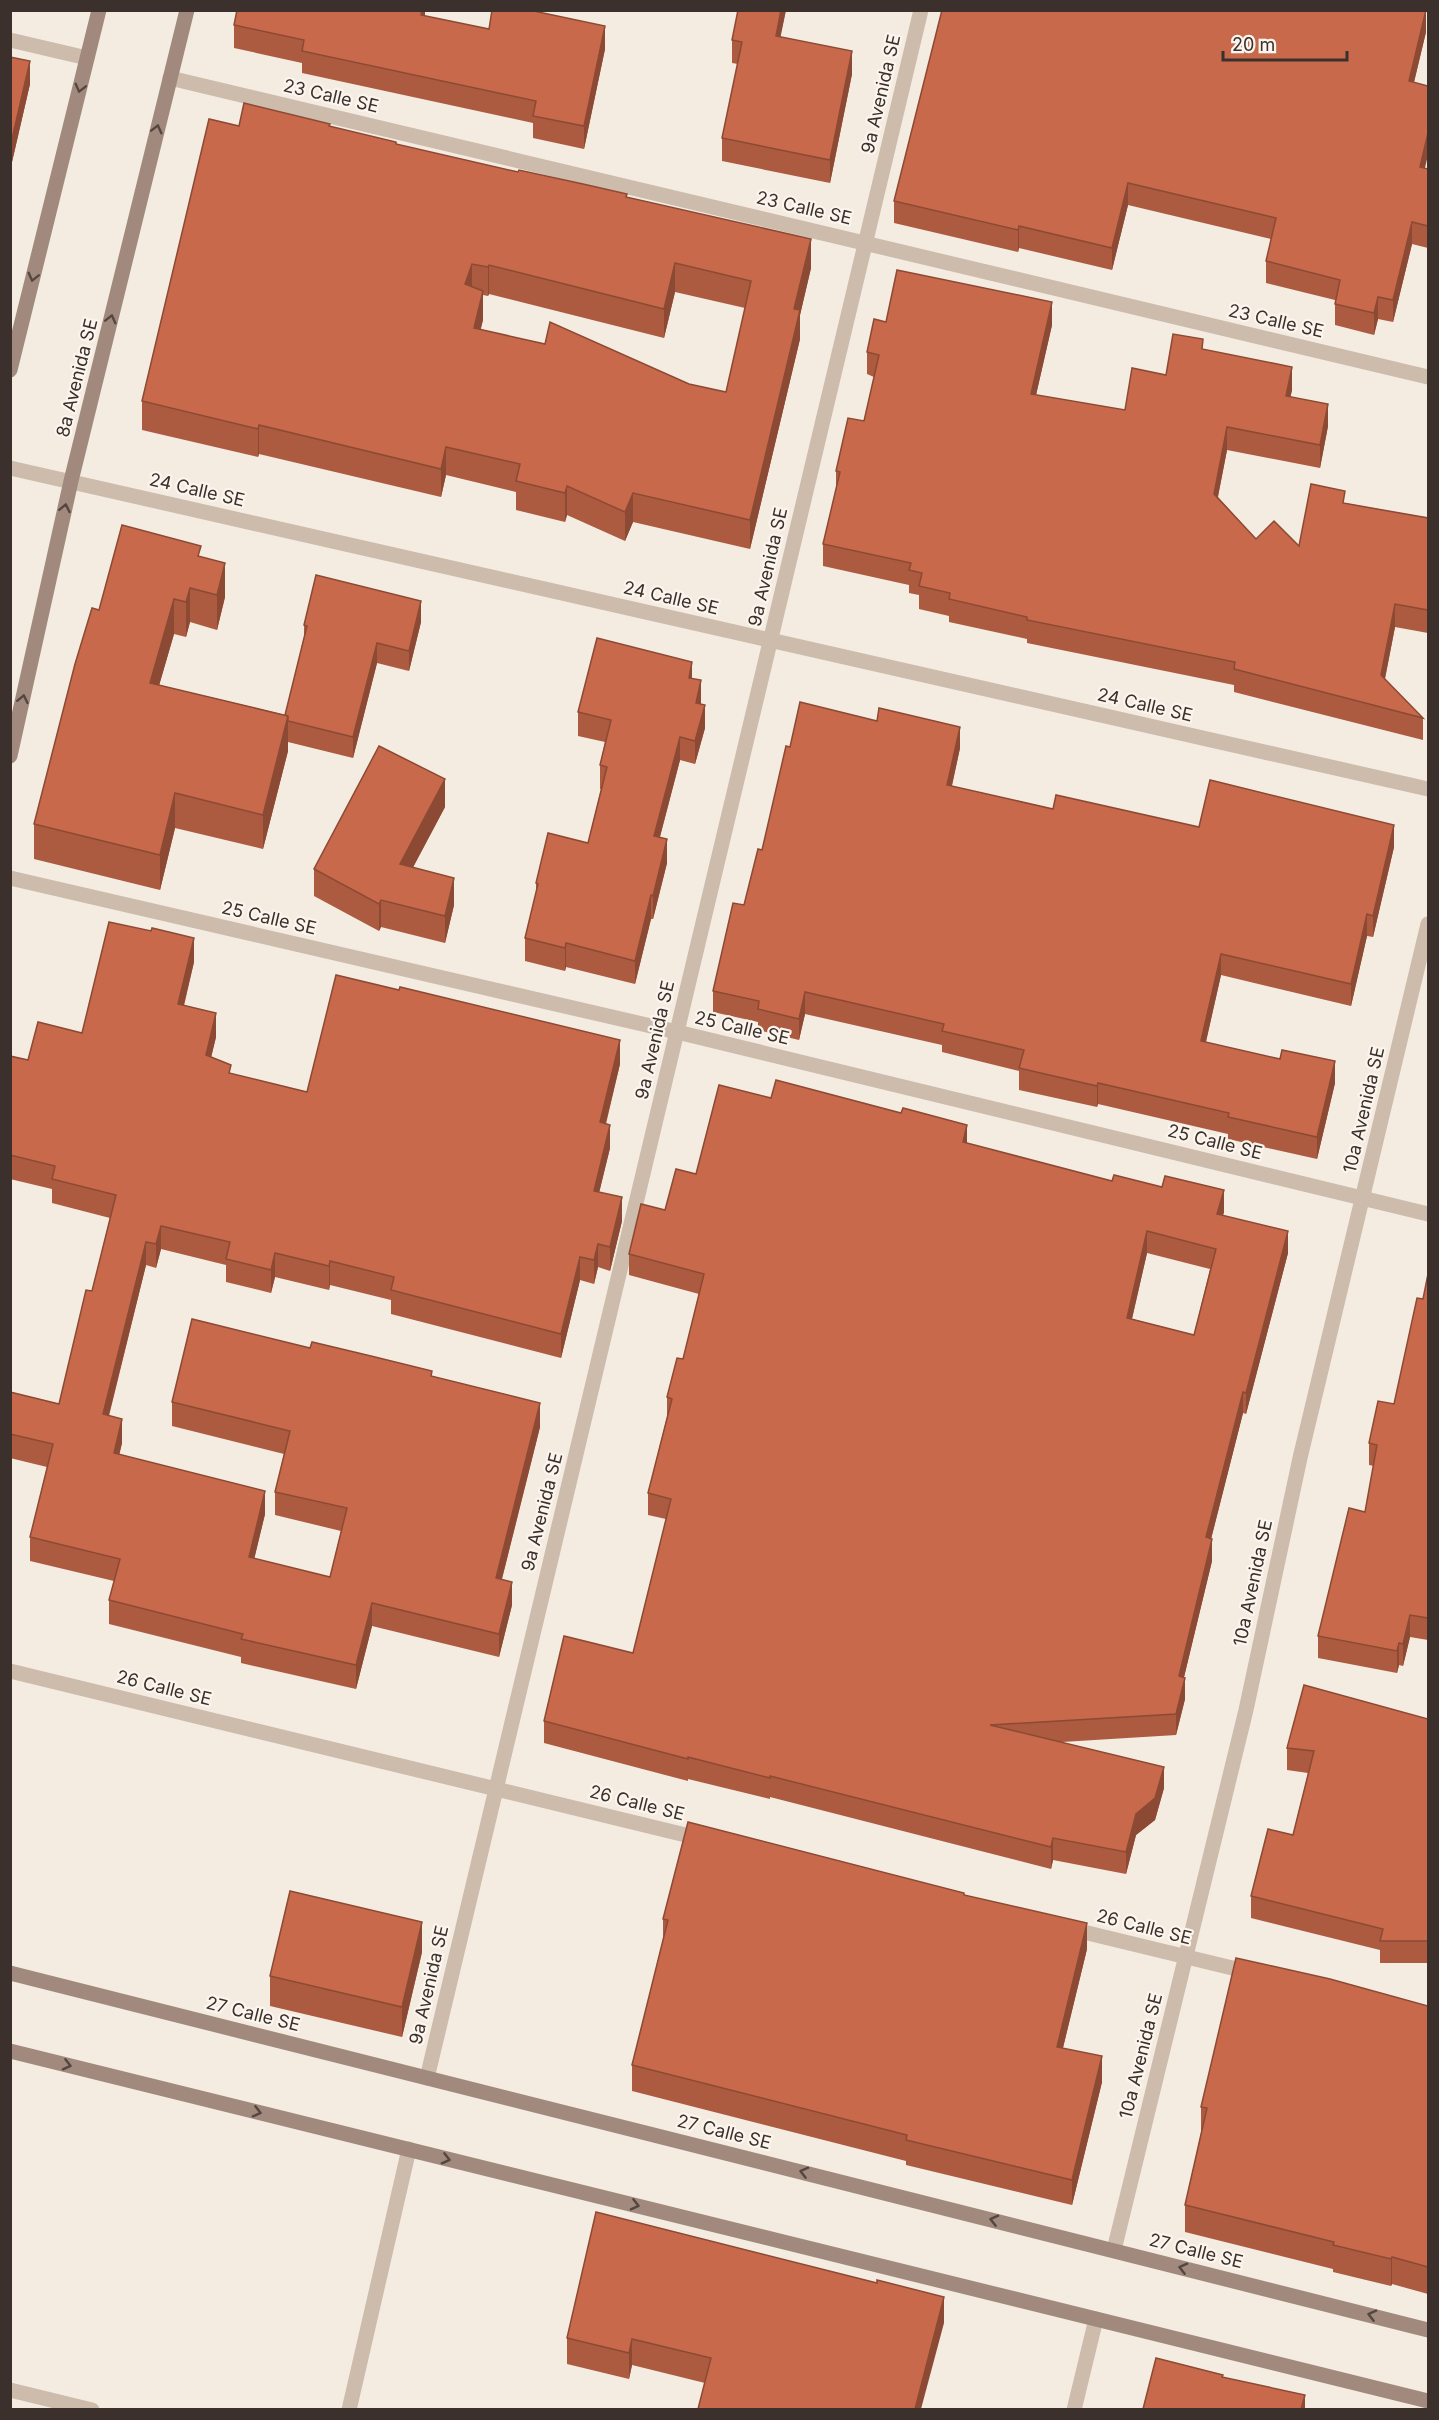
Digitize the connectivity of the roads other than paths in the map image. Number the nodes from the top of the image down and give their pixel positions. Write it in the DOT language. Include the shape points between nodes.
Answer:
graph roads {
  1 [pos="99,10"];
  2 [pos="187,10"];
  3 [pos="921,10"];
  4 [pos="10,40"];
  5 [pos="87,58"];
  6 [pos="170,78"];
  7 [pos="865,243"];
  8 [pos="10,370"];
  9 [pos="1428,377"];
  10 [pos="10,468"];
  11 [pos="71,482"];
  12 [pos="770,640"];
  13 [pos="10,756"];
  14 [pos="1428,789"];
  15 [pos="10,878"];
  16 [pos="1428,924"];
  17 [pos="676,1032"];
  18 [pos="1363,1199"];
  19 [pos="1428,1214"];
  20 [pos="10,1671"];
  21 [pos="496,1788"];
  22 [pos="714,1842"];
  23 [pos="1047,1923"];
  24 [pos="1185,1957"];
  25 [pos="10,1973"];
  26 [pos="1266,1976"];
  27 [pos="10,2051"];
  28 [pos="427,2078"];
  29 [pos="409,2150"];
  30 [pos="1114,2250"];
  31 [pos="1096,2319"];
  32 [pos="1428,2330"];
  33 [pos="10,2390"];
  34 [pos="1428,2401"];
  35 [pos="92,2409"];
  36 [pos="349,2409"];
  37 [pos="1074,2409"];
  1 -- 5 [label="main road"];
  2 -- 6 [label="main road, 8a Avenida SE"];
  3 -- 7 [label="street, 9a Avenida SE"];
  4 -- 5 [label="street"];
  5 -- 8 [label="main road, one-way"];
  6 -- 7 [label="street, 23 Calle SE"];
  11 -- 6 [label="main road, 8a Avenida SE, one-way"];
  7 -- 9 [label="street, 23 Calle SE"];
  7 -- 12 [label="street, 9a Avenida SE"];
  10 -- 11 [label="street, 24 Calle SE"];
  11 -- 12 [label="street, 24 Calle SE"];
  13 -- 11 [label="main road, 8a Avenida SE, one-way"];
  12 -- 14 [label="street, 24 Calle SE"];
  12 -- 17 [label="street, 9a Avenida SE"];
  15 -- 17 [label="street, 25 Calle SE"];
  16 -- 18 [label="street, 10a Avenida SE"];
  17 -- 18 [label="street, 25 Calle SE"];
  17 -- 21 [label="street, 9a Avenida SE"];
  18 -- 19 [label="street, 25 Calle SE"];
  18 -- 24 [label="street, 10a Avenida SE"];
  20 -- 21 [label="street, 26 Calle SE"];
  21 -- 22 [label="street, 26 Calle SE"];
  21 -- 28 [label="street, 9a Avenida SE"];
  23 -- 24 [label="street, 26 Calle SE"];
  24 -- 26 [label="street, 26 Calle SE"];
  24 -- 30 [label="street, 10a Avenida SE"];
  25 -- 28 [label="main road, 27 Calle SE"];
  27 -- 29 [label="main road, one-way"];
  30 -- 28 [label="main road, 27 Calle SE, one-way"];
  29 -- 31 [label="main road, one-way"];
  29 -- 36 [label="street"];
  32 -- 30 [label="main road, 27 Calle SE, one-way"];
  31 -- 34 [label="main road"];
  31 -- 37 [label="street"];
  33 -- 35 [label="street"];
}
